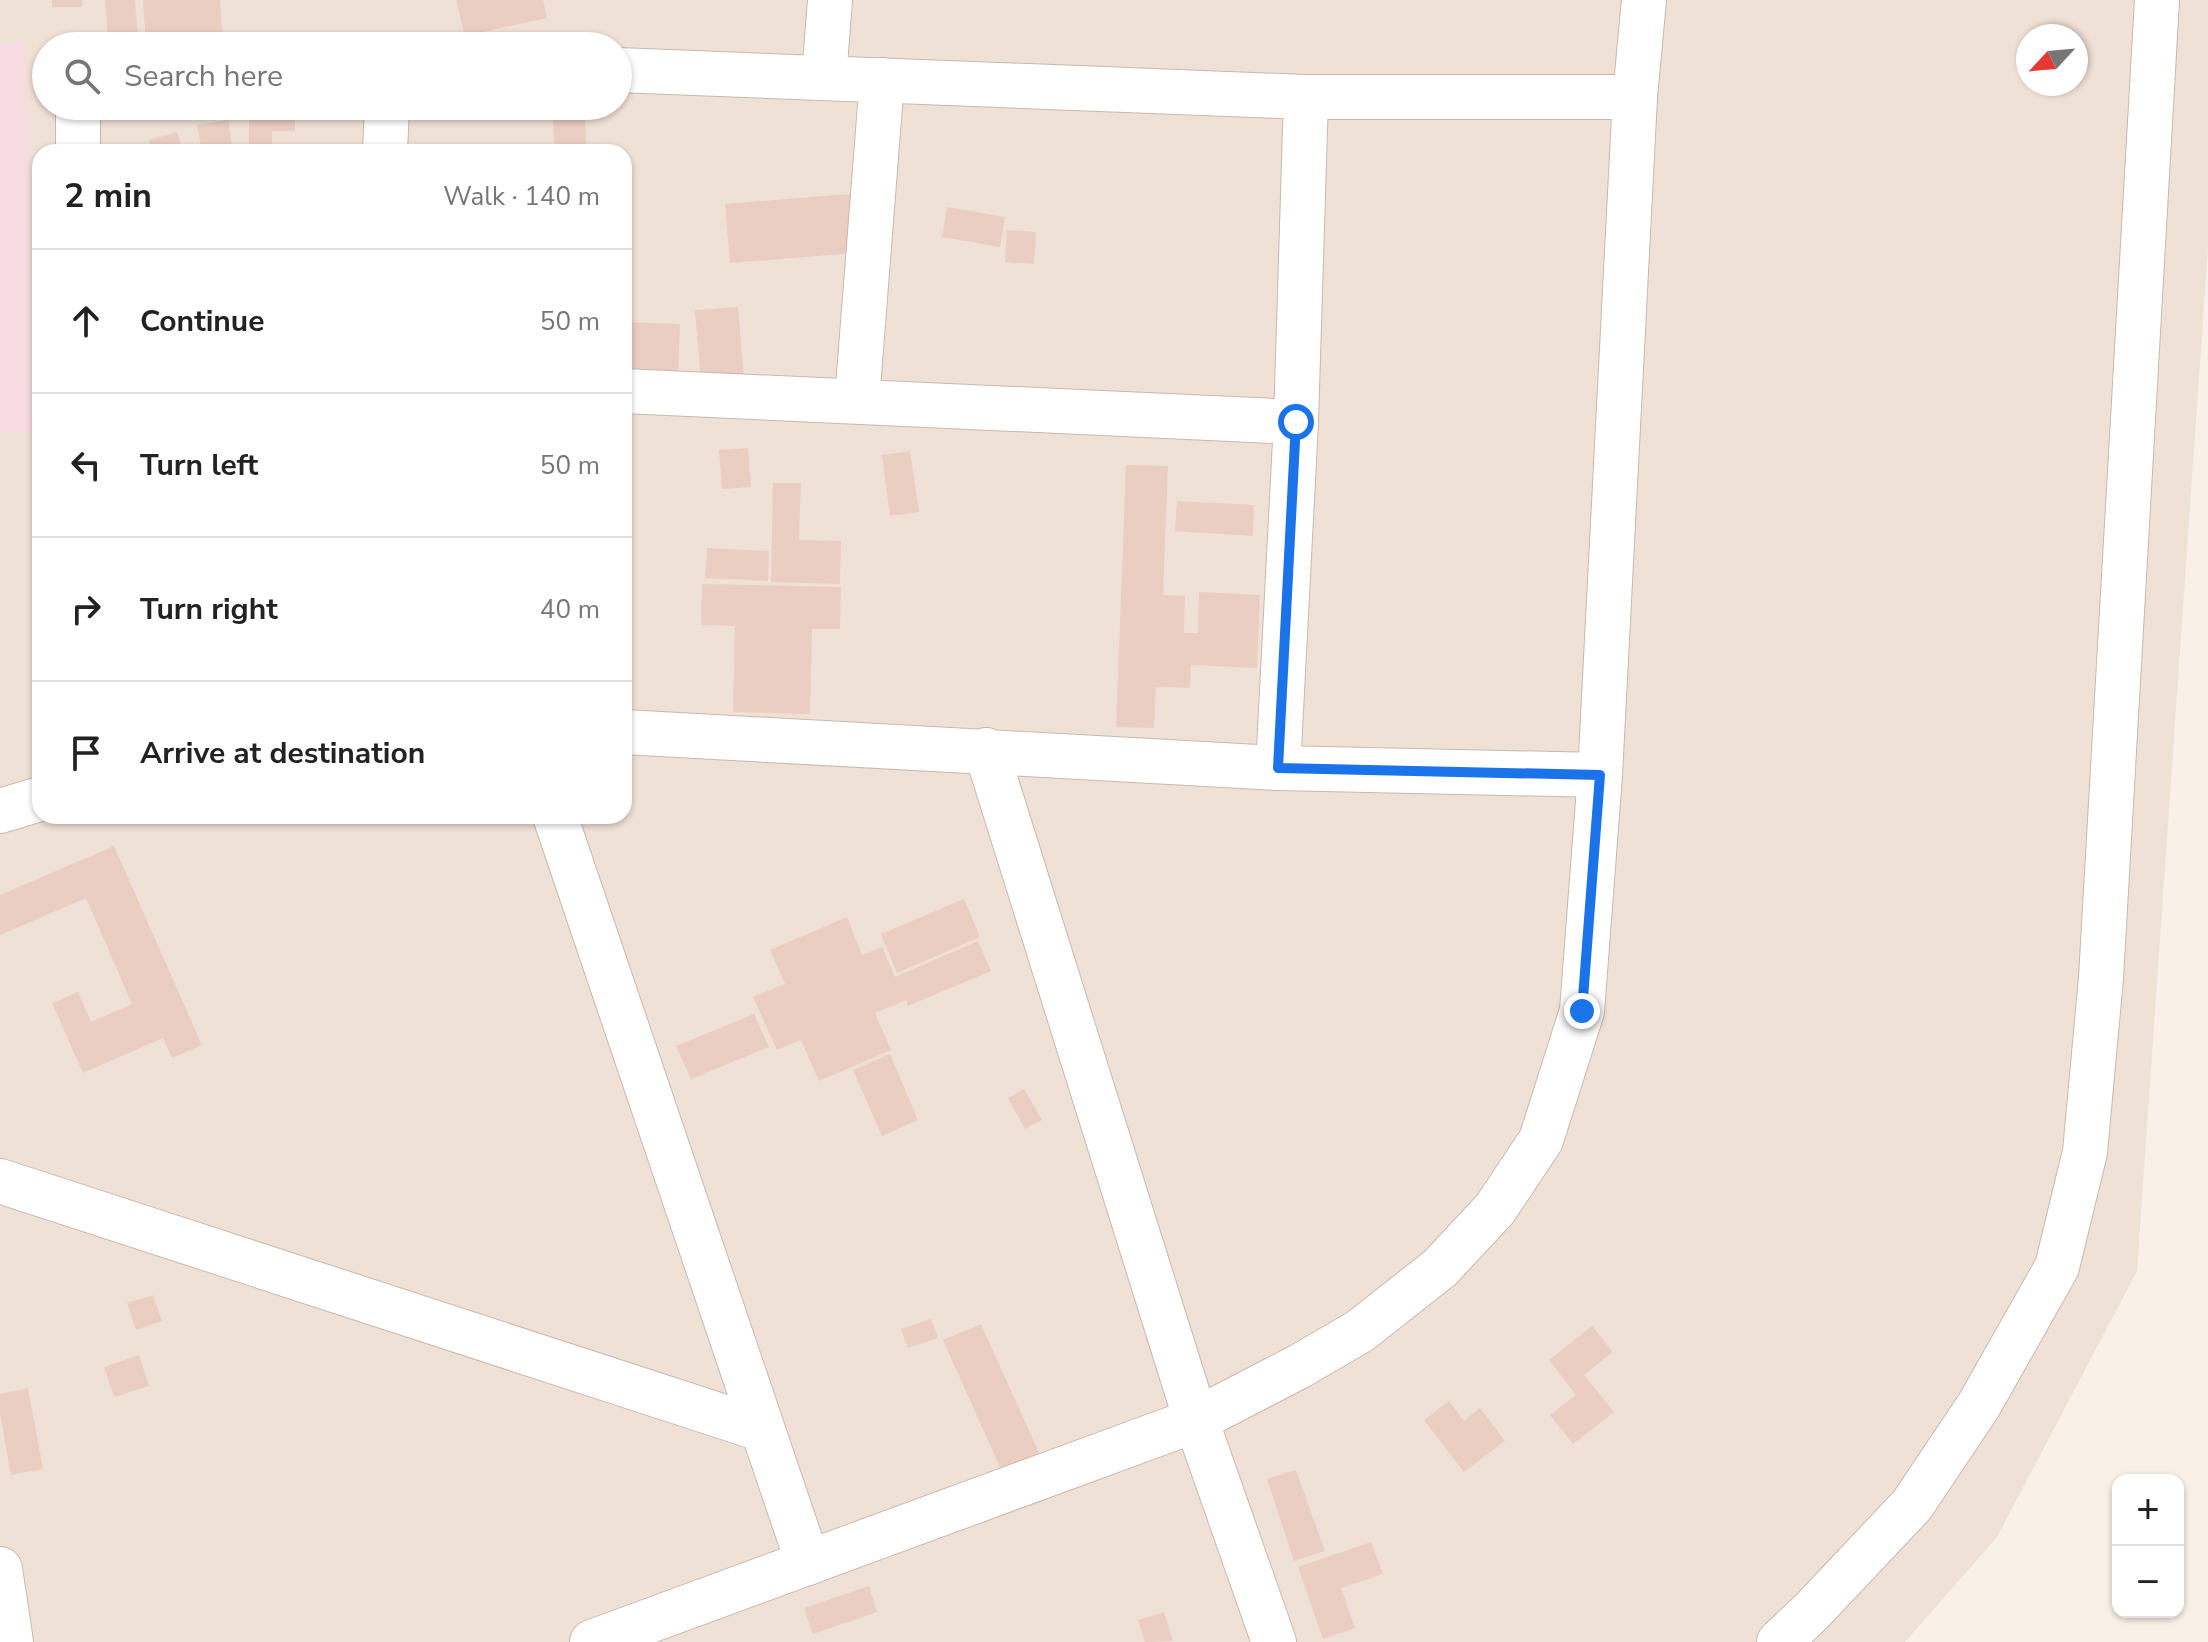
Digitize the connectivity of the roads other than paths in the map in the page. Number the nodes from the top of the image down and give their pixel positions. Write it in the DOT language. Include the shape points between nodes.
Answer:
graph roads {
  1 [pos="830,0"];
  2 [pos="1644,0"];
  3 [pos="2157,0"];
  4 [pos="632,70"];
  5 [pos="824,77"];
  6 [pos="882,80"];
  7 [pos="1306,97"];
  8 [pos="1635,97"];
  9 [pos="78,120"];
  10 [pos="386,120"];
  11 [pos="78,144"];
  12 [pos="385,144"];
  13 [pos="632,391"];
  14 [pos="857,400"];
  15 [pos="1296,422"];
  16 [pos="632,732"];
  17 [pos="986,750"];
  18 [pos="1278,768"];
  19 [pos="1600,775"];
  20 [pos="32,801"];
  21 [pos="0,811"];
  22 [pos="558,824"];
  23 [pos="0,1181"];
  24 [pos="1196,1420"];
  25 [pos="761,1429"];
  26 [pos="808,1563"];
  27 [pos="0,1569"];
  28 [pos="11,1642"];
  29 [pos="592,1642"];
  30 [pos="1274,1642"];
  31 [pos="1779,1642"];
  1 -- 5 [label="street"];
  2 -- 8 [label="street"];
  3 -- 31 [label="street" via="2101,978 2085,1152 2057,1267 1979,1405 1912,1505"];
  4 -- 5 [label="street"];
  5 -- 6 [label="street"];
  6 -- 7 [label="street"];
  6 -- 14 [label="street"];
  7 -- 8 [label="street"];
  7 -- 15 [label="street"];
  8 -- 19 [label="street"];
  9 -- 11 [label="street"];
  10 -- 12 [label="street"];
  13 -- 14 [label="street"];
  14 -- 15 [label="street"];
  15 -- 18 [label="street"];
  16 -- 17 [label="street"];
  17 -- 18 [label="street"];
  17 -- 24 [label="street"];
  18 -- 19 [label="street"];
  19 -- 24 [label="street" via="1582,1011 1541,1140 1495,1209 1440,1268 1360,1331"];
  20 -- 21 [label="street"];
  22 -- 25 [label="street"];
  23 -- 25 [label="street"];
  24 -- 26 [label="street"];
  24 -- 30 [label="street"];
  25 -- 26 [label="street"];
  26 -- 29 [label="street"];
  27 -- 28 [label="street"];
}
